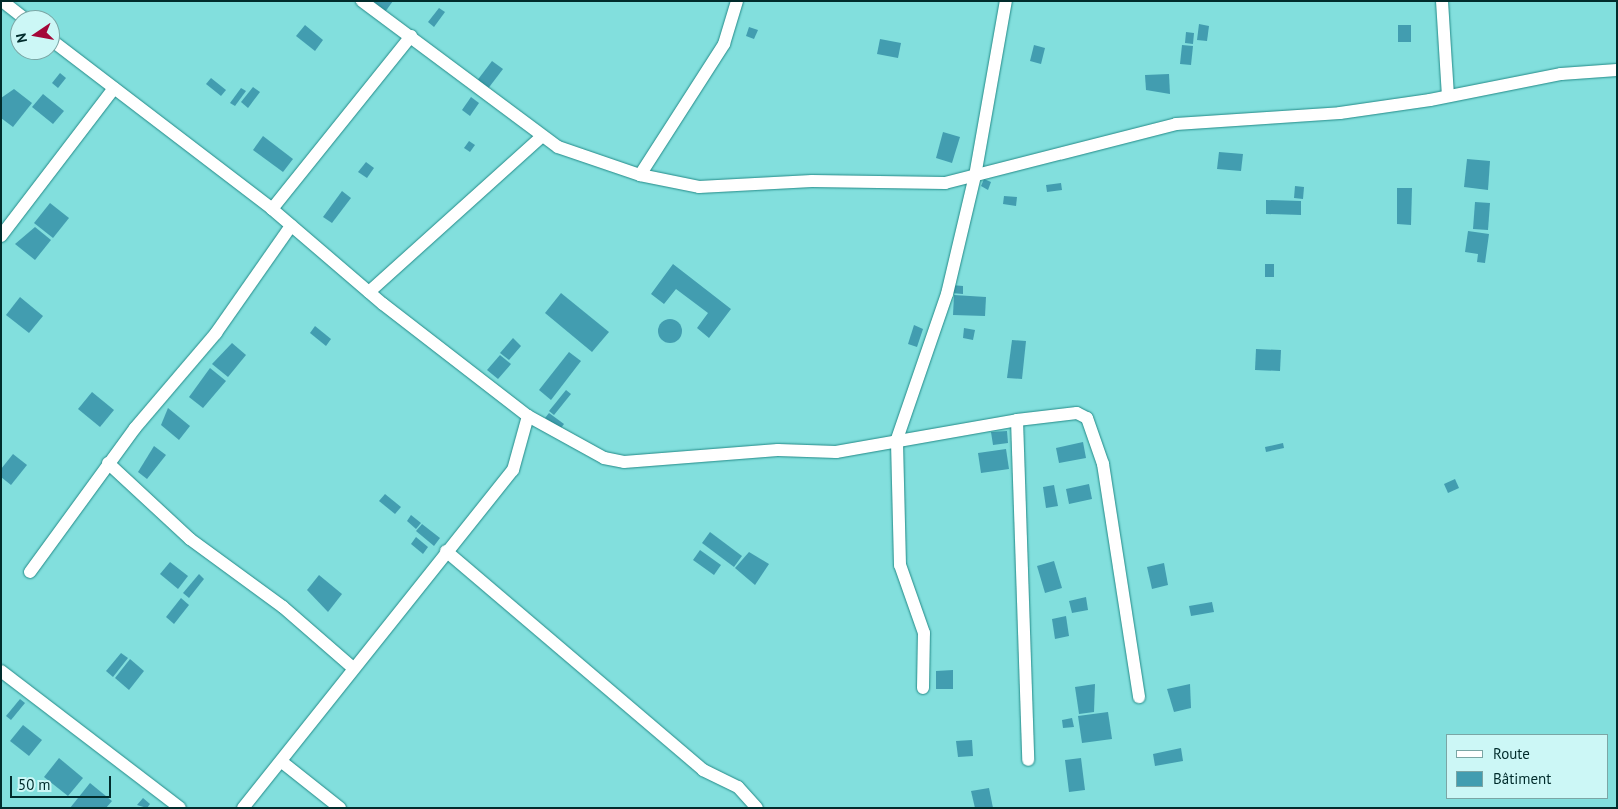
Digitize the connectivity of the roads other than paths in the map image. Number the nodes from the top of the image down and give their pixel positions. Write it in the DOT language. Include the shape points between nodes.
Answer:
graph roads {
  1 [pos="2,1"];
  2 [pos="362,1"];
  3 [pos="737,1"];
  4 [pos="1006,1"];
  5 [pos="1442,1"];
  6 [pos="13,10"];
  7 [pos="410,36"];
  8 [pos="60,47"];
  9 [pos="1617,70"];
  10 [pos="114,88"];
  11 [pos="1448,96"];
  12 [pos="542,136"];
  13 [pos="640,175"];
  14 [pos="975,176"];
  15 [pos="272,209"];
  16 [pos="292,226"];
  17 [pos="1,236"];
  18 [pos="370,292"];
  19 [pos="528,416"];
  20 [pos="1017,420"];
  21 [pos="897,439"];
  22 [pos="108,463"];
  23 [pos="446,551"];
  24 [pos="30,572"];
  25 [pos="352,667"];
  26 [pos="1,671"];
  27 [pos="923,688"];
  28 [pos="1139,697"];
  29 [pos="1028,760"];
  30 [pos="282,762"];
  31 [pos="180,808"];
  32 [pos="243,808"];
  33 [pos="340,808"];
  34 [pos="757,808"];
  1 -- 6 [label="street"];
  2 -- 7 [label="street"];
  3 -- 13 [label="street" via="724,44"];
  4 -- 14 [label="street"];
  5 -- 11 [label="street"];
  7 -- 12 [label="street"];
  7 -- 15 [label="street"];
  8 -- 10 [label="street"];
  9 -- 11 [label="street" via="1561,74"];
  10 -- 15 [label="street"];
  10 -- 17 [label="street"];
  11 -- 14 [label="street" via="1340,113 1176,124"];
  12 -- 13 [label="street" via="558,147"];
  12 -- 18 [label="street"];
  13 -- 14 [label="street" via="699,187 812,181 944,183"];
  14 -- 21 [label="street" via="947,294"];
  15 -- 16 [label="street"];
  16 -- 18 [label="street"];
  16 -- 22 [label="street" via="205,348"];
  18 -- 19 [label="street"];
  19 -- 21 [label="street" via="583,450 624,462 778,450 836,452"];
  19 -- 23 [label="street" via="513,470"];
  20 -- 21 [label="street"];
  20 -- 28 [label="street" via="1077,413 1093,427 1104,464"];
  20 -- 29 [label="street"];
  21 -- 27 [label="street" via="900,565 924,633"];
  22 -- 24 [label="street"];
  22 -- 25 [label="street" via="190,539 283,607"];
  23 -- 25 [label="street"];
  23 -- 34 [label="street" via="703,770 738,788"];
  25 -- 30 [label="street"];
  26 -- 31 [label="street"];
  30 -- 32 [label="street"];
  30 -- 33 [label="street"];
}
